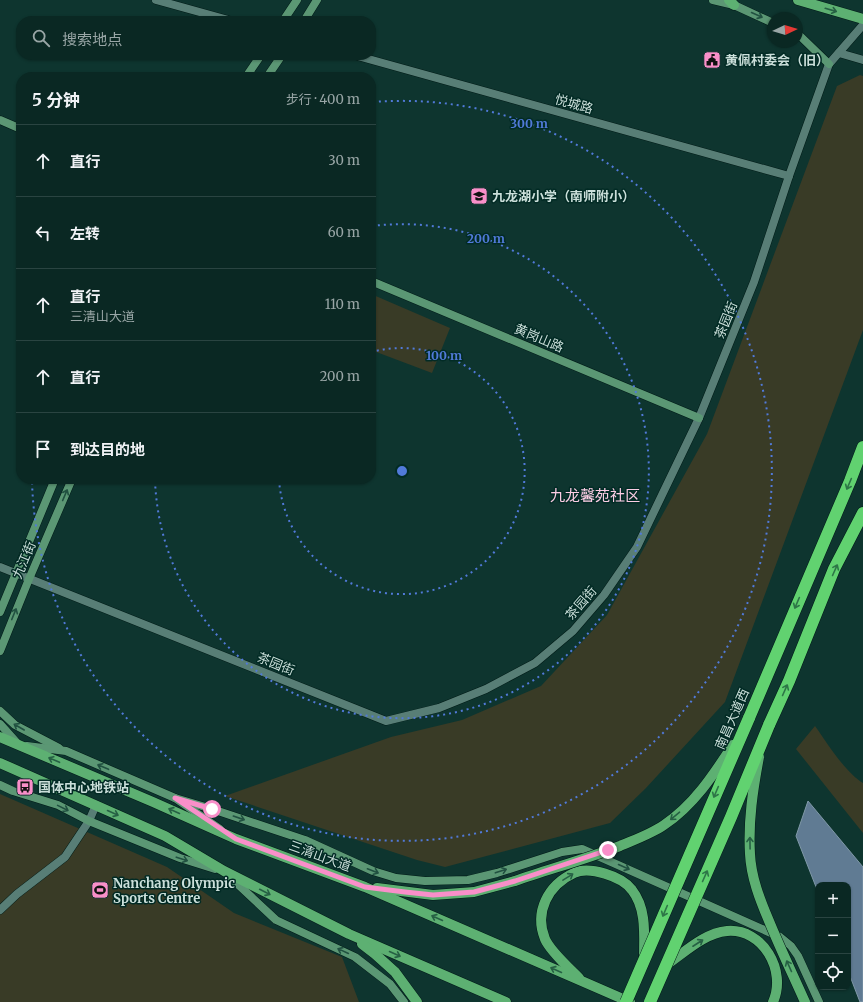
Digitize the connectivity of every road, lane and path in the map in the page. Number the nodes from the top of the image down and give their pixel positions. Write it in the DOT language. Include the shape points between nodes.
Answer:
graph roads {
  1 [pos="156,0"];
  2 [pos="297,0"];
  3 [pos="317,0"];
  4 [pos="714,0"];
  5 [pos="798,0"];
  6 [pos="732,3"];
  7 [pos="214,16"];
  8 [pos="286,16"];
  9 [pos="307,16"];
  10 [pos="863,19"];
  11 [pos="767,20"];
  12 [pos="863,24"];
  13 [pos="803,39"];
  14 [pos="839,53"];
  15 [pos="257,60"];
  16 [pos="279,60"];
  17 [pos="372,60"];
  18 [pos="863,60"];
  19 [pos="829,64"];
  20 [pos="249,72"];
  21 [pos="271,72"];
  22 [pos="0,120"];
  23 [pos="16,127"];
  24 [pos="789,176"];
  25 [pos="376,283"];
  26 [pos="698,418"];
  27 [pos="863,447"];
  28 [pos="53,484"];
  29 [pos="70,484"];
  30 [pos="863,513"];
  31 [pos="0,567"];
  32 [pos="16,574"];
  33 [pos="29,579"];
  34 [pos="0,612"];
  35 [pos="0,651"];
  36 [pos="0,711"];
  37 [pos="0,724"];
  38 [pos="742,731"];
  39 [pos="0,737"];
  40 [pos="762,741"];
  41 [pos="18,744"];
  42 [pos="66,751"];
  43 [pos="0,763"];
  44 [pos="0,785"];
  45 [pos="175,798"];
  46 [pos="96,806"];
  47 [pos="90,821"];
  48 [pos="236,839"];
  49 [pos="224,871"];
  50 [pos="365,887"];
  51 [pos="0,910"];
  52 [pos="349,934"];
  53 [pos="644,958"];
  54 [pos="666,965"];
  55 [pos="584,982"];
  56 [pos="774,1001"];
  57 [pos="404,1002"];
  58 [pos="417,1002"];
  59 [pos="506,1002"];
  60 [pos="626,1002"];
  61 [pos="630,1002"];
  62 [pos="650,1002"];
  63 [pos="804,1002"];
  64 [pos="819,1002"];
  1 -- 7 [label="street"];
  2 -- 8 [label="main road"];
  3 -- 9 [label="main road"];
  4 -- 6 [label="main road"];
  5 -- 10 [label="main road, one-way"];
  6 -- 11 [label="main road, one-way"];
  12 -- 14 [label="street, 茶园街"];
  13 -- 19 [label="main road"];
  14 -- 18 [label="street"];
  14 -- 19 [label="street, 茶园街"];
  15 -- 20 [label="main road"];
  16 -- 21 [label="main road"];
  17 -- 24 [label="street, 悦城路"];
  19 -- 24 [label="street, 茶园街"];
  22 -- 23 [label="main road"];
  24 -- 26 [label="street, 茶园街" via="754,282"];
  25 -- 26 [label="main road, 黄岗山路"];
  26 -- 33 [label="street, 茶园街" via="637,547 604,595 573,631 534,663 486,689 439,708 408,716 386,721"];
  27 -- 38 [label="highway, 南昌大道西, one-way, bridge"];
  28 -- 32 [label="main road, 九江街"];
  33 -- 29 [label="main road, 九江街, one-way"];
  40 -- 30 [label="highway, one-way, bridge" via="834,569"];
  31 -- 32 [label="street, 茶园街"];
  32 -- 33 [label="street, 茶园街"];
  32 -- 34 [label="main road, 九江街"];
  35 -- 33 [label="main road, 九江街, one-way"];
  42 -- 36 [label="main road, one-way" via="15,725"];
  37 -- 41 [label="main road"];
  38 -- 50 [label="main road, one-way, bridge" via="709,781 687,806 664,825 635,840 515,881 474,892 433,895"];
  38 -- 53 [label="highway, 南昌大道西, one-way, bridge"];
  39 -- 41 [label="main road, 三清山大道"];
  54 -- 40 [label="highway, one-way, bridge"];
  63 -- 40 [label="main road, one-way, bridge" via="760,899 750,856 752,800"];
  41 -- 42 [label="main road"];
  48 -- 41 [label="main road, 三清山大道, one-way"];
  45 -- 42 [label="main road, one-way"];
  43 -- 46 [label="main road"];
  44 -- 47 [label="main road, one-way" via="58,805"];
  45 -- 48 [label="main road"];
  45 -- 64 [label="main road, one-way" via="305,840 373,871 396,878 425,881 468,880 562,852 582,849 780,937 798,956"];
  46 -- 47 [label="street"];
  46 -- 49 [label="main road, one-way" via="165,836"];
  47 -- 49 [label="main road, one-way" via="180,858"];
  47 -- 51 [label="street" via="65,857"];
  48 -- 50 [label="main road, 三清山大道"];
  49 -- 52 [label="main road, one-way"];
  57 -- 49 [label="main road, one-way" via="390,984 355,957 276,920"];
  55 -- 50 [label="main road, 三清山大道, one-way"];
  52 -- 58 [label="main road" via="395,972"];
  52 -- 59 [label="main road, one-way"];
  55 -- 53 [label="main road, one-way" via="545,940 541,923 542,906 551,892 563,879 575,872 610,874 632,890 640,905 644,922"];
  53 -- 60 [label="highway, 南昌大道西, bridge"];
  54 -- 56 [label="main road, one-way" via="708,936 738,931 766,948 777,974"];
  54 -- 62 [label="highway, bridge"];
  55 -- 61 [label="main road, 三清山大道"];
}
